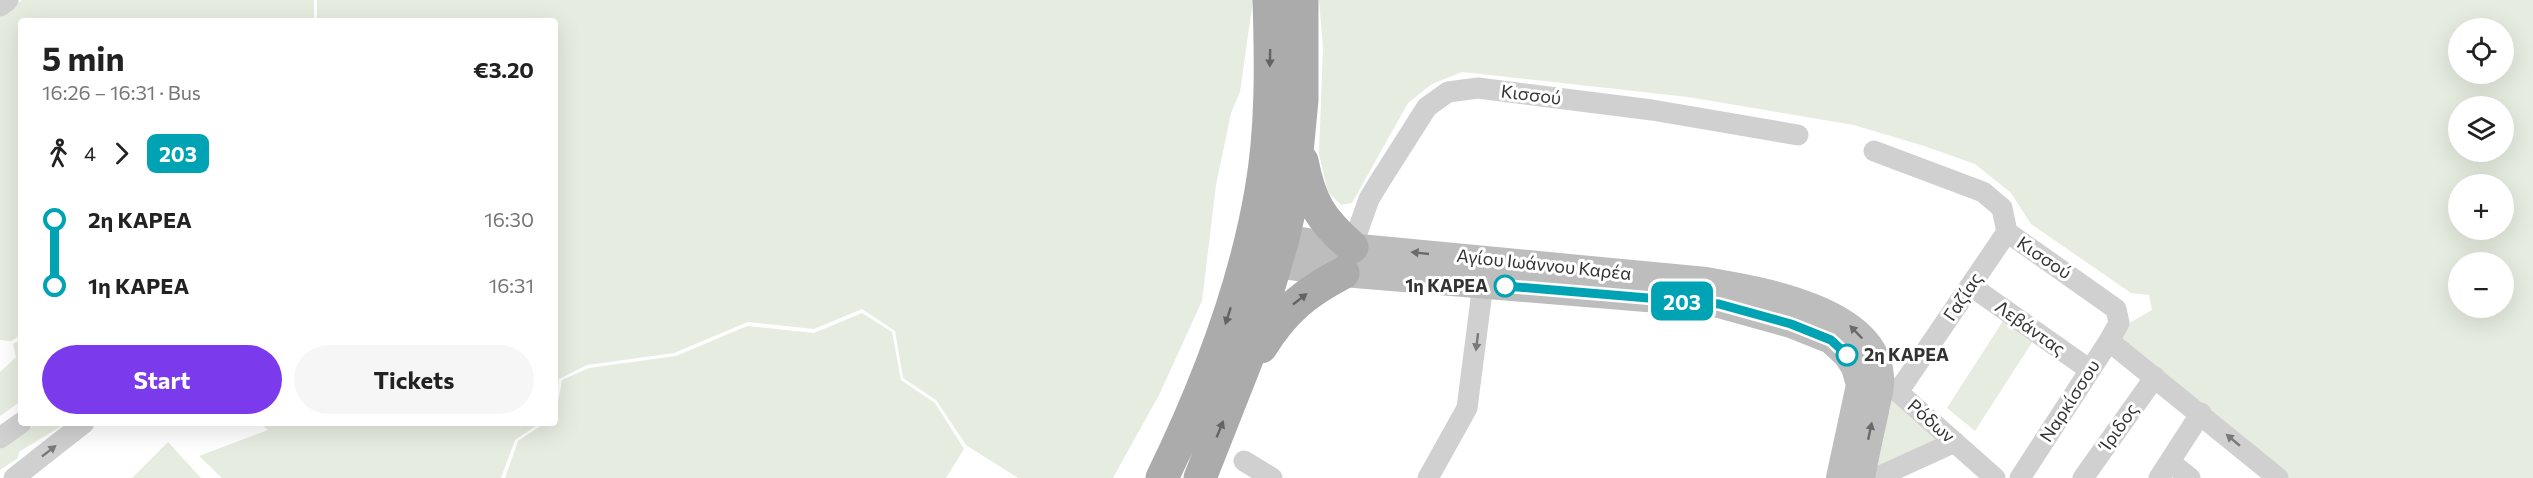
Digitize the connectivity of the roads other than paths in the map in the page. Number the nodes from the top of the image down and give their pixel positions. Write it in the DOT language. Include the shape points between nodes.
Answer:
graph roads {
  1 [pos="9,0"];
  2 [pos="1269,0"];
  3 [pos="1302,0"];
  4 [pos="0,6"];
  5 [pos="1798,135"];
  6 [pos="1299,145"];
  7 [pos="1874,151"];
  8 [pos="2007,232"];
  9 [pos="1264,249"];
  10 [pos="1348,260"];
  11 [pos="1483,284"];
  12 [pos="1971,286"];
  13 [pos="2114,332"];
  14 [pos="2090,370"];
  15 [pos="2155,377"];
  16 [pos="1240,379"];
  17 [pos="1879,387"];
  18 [pos="2201,413"];
  19 [pos="18,425"];
  20 [pos="80,426"];
  21 [pos="0,438"];
  22 [pos="1955,442"];
  23 [pos="1244,461"];
  24 [pos="2164,470"];
  25 [pos="14,478"];
  26 [pos="1162,478"];
  27 [pos="1200,478"];
  28 [pos="1272,478"];
  29 [pos="1428,478"];
  30 [pos="1840,478"];
  31 [pos="1860,478"];
  32 [pos="1867,478"];
  33 [pos="1995,478"];
  34 [pos="2020,478"];
  35 [pos="2083,478"];
  36 [pos="2190,478"];
  37 [pos="2278,478"];
  1 -- 4 [label="street"];
  2 -- 9 [label="main road, one-way" via="1267,141 1262,189"];
  3 -- 6 [label="main road"];
  5 -- 10 [label="street, Κισσού" via="1478,88 1448,92 1427,107 1373,192"];
  6 -- 9 [label="main road" via="1293,194"];
  6 -- 10 [label="main road" via="1308,191"];
  7 -- 8 [label="street, Κισσού" via="1983,192 2002,208"];
  8 -- 12 [label="street, Γαζίας"];
  8 -- 13 [label="street, Κισσού" via="2116,309"];
  9 -- 10 [label="street, Αγίου Ιωάννου Καρέα"];
  9 -- 16 [label="main road"];
  9 -- 26 [label="main road, one-way"];
  10 -- 11 [label="street, Αγίου Ιωάννου Καρέα"];
  16 -- 10 [label="main road, one-way" via="1281,317"];
  17 -- 10 [label="street, Αγίου Ιωάννου Καρέα, one-way" via="1878,367 1869,347 1851,327 1823,310 1743,287 1706,281"];
  11 -- 17 [label="street, Αγίου Ιωάννου Καρέα" via="1719,304 1831,340"];
  11 -- 29 [label="street, one-way" via="1467,408"];
  12 -- 14 [label="street, Λεβάντας"];
  12 -- 17 [label="street, Γαζίας"];
  13 -- 14 [label="street, Ναρκίσσου"];
  13 -- 15 [label="street, Κισσού"];
  14 -- 34 [label="street, Ναρκίσσου"];
  15 -- 18 [label="street, Κισσού"];
  15 -- 35 [label="street, Ίριδος"];
  27 -- 16 [label="main road, one-way"];
  17 -- 22 [label="street, Ρόδων"];
  17 -- 30 [label="street, Αγίου Ιωάννου Καρέα"];
  31 -- 17 [label="street, Αγίου Ιωάννου Καρέα, one-way"];
  18 -- 24 [label="street"];
  37 -- 18 [label="street, Κισσού, one-way"];
  19 -- 21 [label="street"];
  25 -- 20 [label="street, one-way"];
  22 -- 32 [label="street" via="1878,477"];
  22 -- 33 [label="street, Ρόδων"];
  23 -- 28 [label="street"];
  24 -- 36 [label="street"];
}
